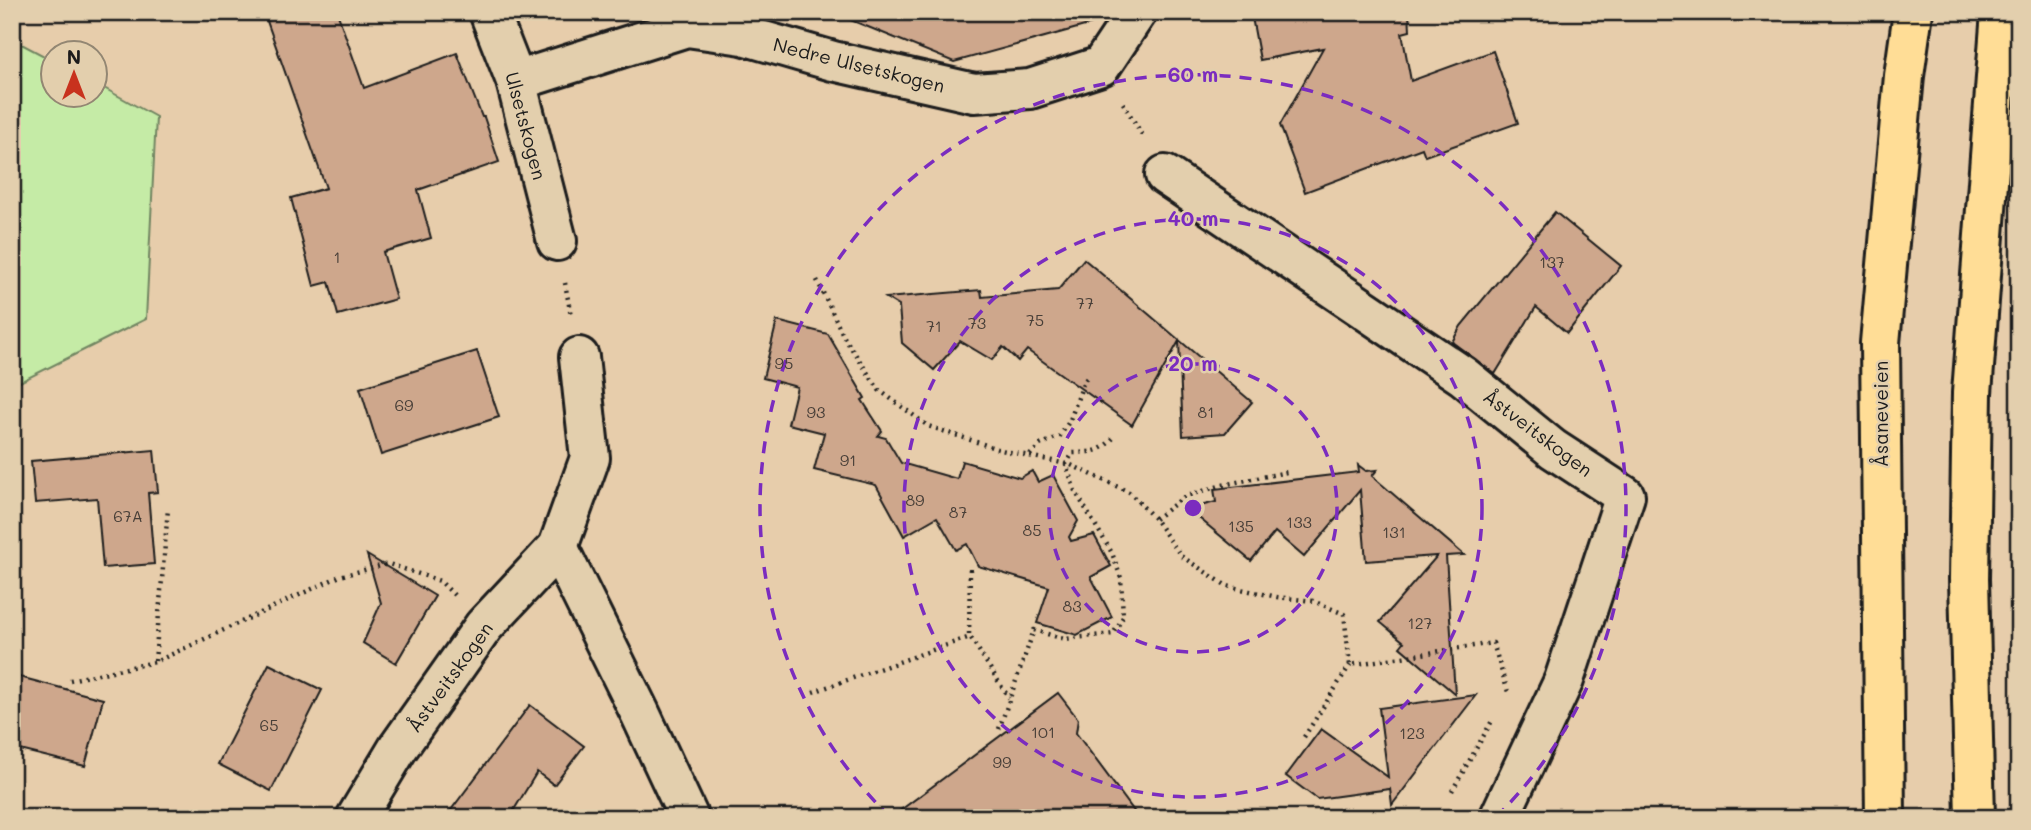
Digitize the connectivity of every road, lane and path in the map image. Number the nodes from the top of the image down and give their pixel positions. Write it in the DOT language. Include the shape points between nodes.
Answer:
graph roads {
  1 [pos="489,12"];
  2 [pos="1137,12"];
  3 [pos="1913,12"];
  4 [pos="2001,12"];
  5 [pos="688,20"];
  6 [pos="1101,66"];
  7 [pos="516,81"];
  8 [pos="1165,175"];
  9 [pos="557,241"];
  10 [pos="817,280"];
  11 [pos="579,357"];
  12 [pos="1090,375"];
  13 [pos="1116,435"];
  14 [pos="1029,456"];
  15 [pos="1066,464"];
  16 [pos="1287,472"];
  17 [pos="169,509"];
  18 [pos="1155,519"];
  19 [pos="558,547"];
  20 [pos="970,569"];
  21 [pos="484,626"];
  22 [pos="970,637"];
  23 [pos="155,662"];
  24 [pos="1350,665"];
  25 [pos="70,680"];
  26 [pos="813,692"];
  27 [pos="1010,699"];
  28 [pos="1503,702"];
  29 [pos="1496,713"];
  30 [pos="999,729"];
  31 [pos="1304,737"];
  32 [pos="1452,791"];
  33 [pos="356,818"];
  34 [pos="689,818"];
  35 [pos="1499,818"];
  36 [pos="1885,818"];
  37 [pos="1975,818"];
  1 -- 7 [label="street, Ulsetskogen"];
  2 -- 6 [label="street"];
  3 -- 36 [label="highway, Åsaneveien" via="1880,344"];
  4 -- 37 [label="highway" via="1972,393 1969,579"];
  5 -- 6 [label="street, Nedre Ulsetskogen" via="833,61 974,93 1030,89"];
  5 -- 7 [label="street, Nedre Ulsetskogen"];
  6 -- 8 [label="path"];
  7 -- 9 [label="street, Ulsetskogen"];
  8 -- 35 [label="street, Åstveitskogen" via="1463,376 1553,449 1625,496 1564,680"];
  9 -- 11 [label="path"];
  10 -- 14 [label="path" via="844,337 879,390 928,426"];
  11 -- 19 [label="street, Åstveitskogen" via="590,458"];
  12 -- 14 [label="path" via="1060,436"];
  13 -- 15 [label="path" via="1105,448 1073,453"];
  14 -- 15 [label="path"];
  15 -- 18 [label="path" via="1129,492"];
  15 -- 27 [label="path" via="1075,491 1112,552 1121,578 1123,617 1112,634 1064,639 1034,630"];
  16 -- 18 [label="path" via="1184,497"];
  17 -- 23 [label="path"];
  18 -- 24 [label="path" via="1181,556 1227,586 1313,601 1344,614"];
  19 -- 21 [label="street, Åstveitskogen"];
  19 -- 34 [label="street"];
  20 -- 22 [label="path"];
  21 -- 23 [label="path" via="440,581 389,564 340,576"];
  21 -- 33 [label="street, Åstveitskogen" via="398,748"];
  22 -- 26 [label="path"];
  22 -- 27 [label="path"];
  23 -- 25 [label="path"];
  24 -- 28 [label="path" via="1493,643 1509,691"];
  24 -- 31 [label="path"];
  27 -- 30 [label="path"];
  29 -- 32 [label="path"];
}
